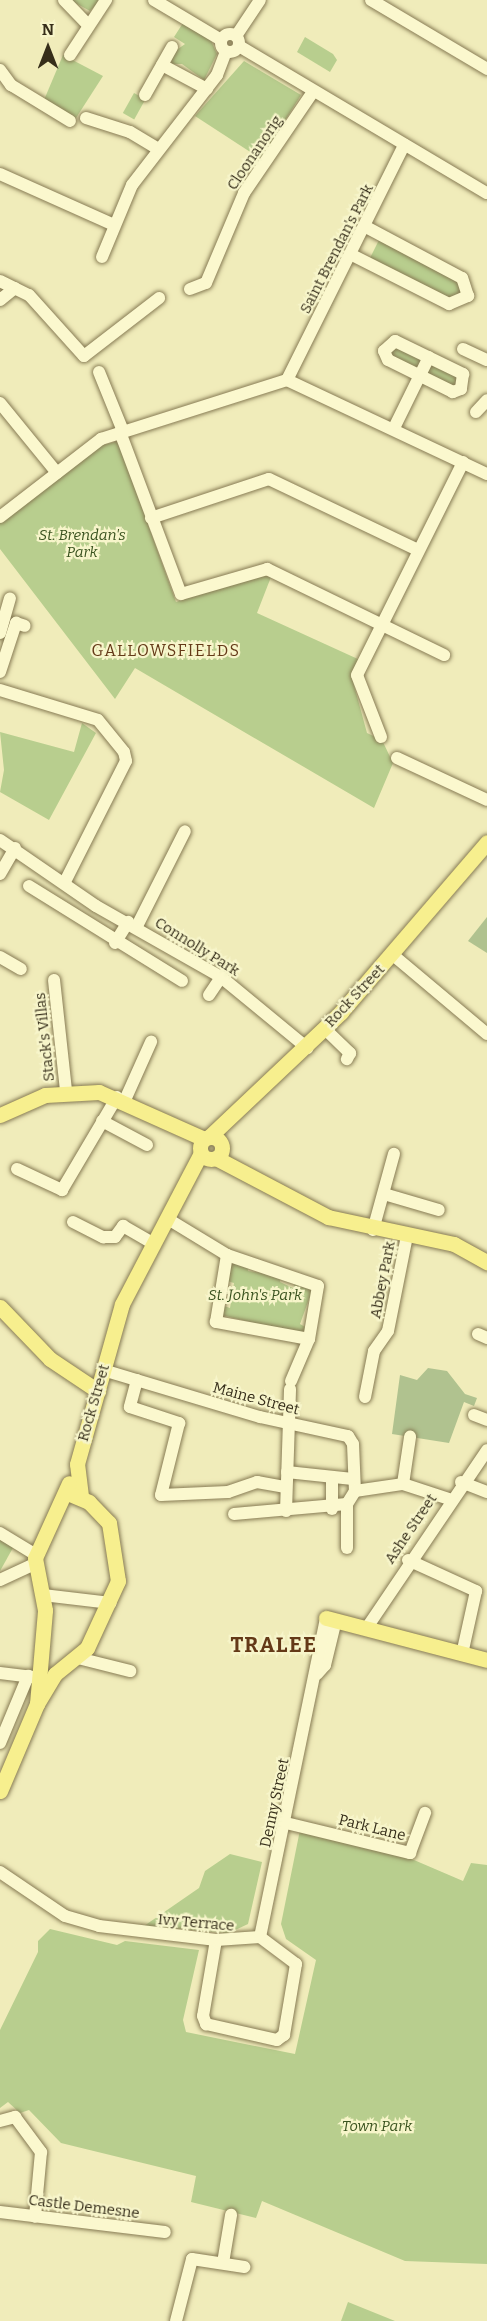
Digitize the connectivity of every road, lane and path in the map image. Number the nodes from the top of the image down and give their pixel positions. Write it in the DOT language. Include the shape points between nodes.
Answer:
graph roads {
  1 [pos="64,0"];
  2 [pos="106,0"];
  3 [pos="154,0"];
  4 [pos="163,0"];
  5 [pos="260,0"];
  6 [pos="371,0"];
  7 [pos="87,24"];
  8 [pos="201,25"];
  9 [pos="221,39"];
  10 [pos="237,41"];
  11 [pos="172,47"];
  12 [pos="226,52"];
  13 [pos="70,55"];
  14 [pos="162,65"];
  15 [pos="487,69"];
  16 [pos="0,70"];
  17 [pos="207,89"];
  18 [pos="313,92"];
  19 [pos="145,95"];
  20 [pos="86,118"];
  21 [pos="70,121"];
  22 [pos="404,145"];
  23 [pos="158,148"];
  24 [pos="0,174"];
  25 [pos="487,193"];
  26 [pos="114,225"];
  27 [pos="366,227"];
  28 [pos="352,255"];
  29 [pos="102,257"];
  30 [pos="0,281"];
  31 [pos="15,288"];
  32 [pos="190,289"];
  33 [pos="159,298"];
  34 [pos="0,300"];
  35 [pos="463,349"];
  36 [pos="429,357"];
  37 [pos="487,360"];
  38 [pos="296,365"];
  39 [pos="99,372"];
  40 [pos="420,376"];
  41 [pos="287,380"];
  42 [pos="302,383"];
  43 [pos="487,400"];
  44 [pos="0,403"];
  45 [pos="476,412"];
  46 [pos="394,428"];
  47 [pos="121,431"];
  48 [pos="463,462"];
  49 [pos="57,473"];
  50 [pos="487,474"];
  51 [pos="0,518"];
  52 [pos="151,518"];
  53 [pos="418,550"];
  54 [pos="10,598"];
  55 [pos="378,623"];
  56 [pos="26,627"];
  57 [pos="0,633"];
  58 [pos="444,655"];
  59 [pos="0,672"];
  60 [pos="0,690"];
  61 [pos="381,737"];
  62 [pos="397,758"];
  63 [pos="487,800"];
  64 [pos="185,831"];
  65 [pos="0,840"];
  66 [pos="487,842"];
  67 [pos="15,848"];
  68 [pos="482,859"];
  69 [pos="0,874"];
  70 [pos="65,882"];
  71 [pos="29,886"];
  72 [pos="132,924"];
  73 [pos="115,943"];
  74 [pos="393,955"];
  75 [pos="0,957"];
  76 [pos="21,969"];
  77 [pos="221,977"];
  78 [pos="54,980"];
  79 [pos="182,981"];
  80 [pos="209,995"];
  81 [pos="325,1029"];
  82 [pos="487,1034"];
  83 [pos="151,1042"];
  84 [pos="307,1048"];
  85 [pos="347,1059"];
  86 [pos="66,1091"];
  87 [pos="121,1098"];
  88 [pos="0,1115"];
  89 [pos="102,1121"];
  90 [pos="147,1145"];
  91 [pos="210,1148"];
  92 [pos="394,1154"];
  93 [pos="17,1169"];
  94 [pos="384,1194"];
  95 [pos="439,1210"];
  96 [pos="168,1219"];
  97 [pos="73,1222"];
  98 [pos="373,1230"];
  99 [pos="407,1236"];
  100 [pos="154,1244"];
  101 [pos="226,1255"];
  102 [pos="487,1262"];
  103 [pos="0,1307"];
  104 [pos="309,1339"];
  105 [pos="104,1370"];
  106 [pos="137,1380"];
  107 [pos="98,1391"];
  108 [pos="365,1396"];
  109 [pos="474,1415"];
  110 [pos="487,1420"];
  111 [pos="287,1424"];
  112 [pos="410,1437"];
  113 [pos="487,1449"];
  114 [pos="287,1472"];
  115 [pos="332,1478"];
  116 [pos="461,1482"];
  117 [pos="403,1484"];
  118 [pos="354,1485"];
  119 [pos="286,1487"];
  120 [pos="487,1492"];
  121 [pos="73,1494"];
  122 [pos="449,1500"];
  123 [pos="347,1504"];
  124 [pos="332,1509"];
  125 [pos="286,1510"];
  126 [pos="234,1514"];
  127 [pos="0,1533"];
  128 [pos="346,1548"];
  129 [pos="32,1555"];
  130 [pos="408,1560"];
  131 [pos="0,1580"];
  132 [pos="43,1595"];
  133 [pos="107,1602"];
  134 [pos="331,1619"];
  135 [pos="366,1629"];
  136 [pos="462,1654"];
  137 [pos="78,1658"];
  138 [pos="487,1660"];
  139 [pos="130,1671"];
  140 [pos="0,1673"];
  141 [pos="55,1674"];
  142 [pos="33,1677"];
  143 [pos="36,1707"];
  144 [pos="0,1743"];
  145 [pos="0,1791"];
  146 [pos="425,1813"];
  147 [pos="286,1823"];
  148 [pos="0,1872"];
  149 [pos="260,1937"];
  150 [pos="216,1940"];
  151 [pos="0,2121"];
  152 [pos="0,2212"];
  153 [pos="231,2215"];
  154 [pos="35,2217"];
  155 [pos="165,2232"];
  156 [pos="223,2262"];
  157 [pos="244,2266"];
  158 [pos="176,2321"];
  1 -- 7 [label="street"];
  2 -- 7 [label="street"];
  3 -- 8 [label="street"];
  4 -- 8 [label="street"];
  5 -- 10 [label="street"];
  6 -- 15 [label="street"];
  7 -- 13 [label="street"];
  8 -- 9 [label="street"];
  9 -- 10 [label="street"];
  9 -- 12 [label="street"];
  10 -- 12 [label="street"];
  10 -- 18 [label="street"];
  11 -- 14 [label="street"];
  12 -- 17 [label="street"];
  14 -- 17 [label="street"];
  14 -- 19 [label="street"];
  16 -- 21 [label="street" via="12,85"];
  17 -- 23 [label="street"];
  18 -- 22 [label="street"];
  18 -- 32 [label="street, Cloonanorig" via="244,192 206,283"];
  20 -- 23 [label="street" via="130,132"];
  22 -- 25 [label="street"];
  22 -- 27 [label="street, Saint Brendan's Park"];
  23 -- 26 [label="street" via="132,185"];
  24 -- 26 [label="street"];
  26 -- 29 [label="street"];
  27 -- 28 [label="street, Saint Brendan's Park"];
  27 -- 28 [label="street" via="462,278 468,296 449,304"];
  28 -- 38 [label="street, Saint Brendan's Park"];
  30 -- 31 [label="street"];
  31 -- 33 [label="street" via="40,306 84,356"];
  31 -- 34 [label="street"];
  35 -- 37 [label="street"];
  36 -- 40 [label="street"];
  36 -- 40 [label="street" via="463,374 461,389 453,392"];
  36 -- 40 [label="street" via="395,341 387,344 385,358"];
  38 -- 41 [label="street, Saint Brendan's Park"];
  38 -- 42 [label="street"];
  39 -- 47 [label="street"];
  40 -- 46 [label="street"];
  41 -- 42 [label="street"];
  41 -- 47 [label="street"];
  42 -- 46 [label="street"];
  43 -- 45 [label="street"];
  44 -- 49 [label="street"];
  46 -- 48 [label="street"];
  47 -- 49 [label="street" via="83,450"];
  47 -- 52 [label="street"];
  48 -- 50 [label="street"];
  48 -- 53 [label="street"];
  49 -- 51 [label="street"];
  52 -- 53 [label="street" via="269,479"];
  52 -- 55 [label="street" via="181,594 267,569"];
  53 -- 55 [label="street"];
  54 -- 57 [label="street"];
  55 -- 58 [label="street"];
  55 -- 61 [label="street" via="357,675"];
  56 -- 59 [label="street" via="16,623"];
  60 -- 70 [label="street" via="98,720 124,753 126,761"];
  62 -- 63 [label="street"];
  64 -- 72 [label="street"];
  65 -- 67 [label="street, Connolly Park"];
  66 -- 68 [label="main road, Rock Street"];
  67 -- 69 [label="street"];
  67 -- 70 [label="street, Connolly Park"];
  68 -- 74 [label="main road, Rock Street"];
  70 -- 72 [label="street, Connolly Park"];
  71 -- 73 [label="street"];
  72 -- 73 [label="street"];
  72 -- 77 [label="street, Connolly Park"];
  73 -- 79 [label="street"];
  74 -- 81 [label="main road, Rock Street"];
  74 -- 82 [label="street"];
  75 -- 76 [label="street"];
  77 -- 80 [label="street"];
  77 -- 84 [label="street, Connolly Park"];
  78 -- 86 [label="street, Stack's Villas"];
  81 -- 84 [label="main road, Rock Street"];
  81 -- 85 [label="street" via="350,1053"];
  83 -- 87 [label="street"];
  84 -- 91 [label="main road, Rock Street" via="223,1126"];
  86 -- 87 [label="main road"];
  86 -- 88 [label="main road"];
  87 -- 89 [label="street"];
  87 -- 91 [label="main road"];
  89 -- 90 [label="street"];
  89 -- 93 [label="street" via="62,1190"];
  91 -- 96 [label="main road, Rock Street"];
  91 -- 98 [label="main road" via="238,1168 328,1217"];
  92 -- 94 [label="street"];
  94 -- 95 [label="street"];
  94 -- 98 [label="street"];
  96 -- 100 [label="main road, Rock Street"];
  96 -- 101 [label="street"];
  97 -- 100 [label="street" via="103,1237 115,1237 123,1226"];
  98 -- 99 [label="main road"];
  99 -- 102 [label="main road" via="453,1244"];
  99 -- 108 [label="street, Abbey Park" via="388,1331 374,1351"];
  100 -- 105 [label="main road, Rock Street" via="122,1304"];
  101 -- 104 [label="street" via="318,1286"];
  101 -- 104 [label="street" via="216,1322"];
  103 -- 107 [label="main road" via="50,1359"];
  104 -- 111 [label="street" via="291,1385"];
  105 -- 106 [label="street, Maine Street"];
  105 -- 107 [label="main road, Rock Street"];
  106 -- 111 [label="street, Maine Street"];
  106 -- 119 [label="street" via="130,1407 179,1423 161,1495 228,1492 257,1482"];
  107 -- 121 [label="main road, Rock Street"];
  109 -- 110 [label="street"];
  111 -- 114 [label="street"];
  111 -- 118 [label="street, Maine Street" via="348,1436 353,1444"];
  112 -- 117 [label="street"];
  113 -- 116 [label="street, Ashe Street"];
  114 -- 115 [label="street"];
  114 -- 119 [label="street"];
  115 -- 118 [label="street"];
  115 -- 124 [label="street"];
  116 -- 120 [label="street"];
  116 -- 122 [label="street, Ashe Street"];
  117 -- 118 [label="street"];
  117 -- 122 [label="street"];
  118 -- 123 [label="street"];
  119 -- 125 [label="street"];
  121 -- 129 [label="main road, Rock Street"];
  121 -- 133 [label="main road" via="109,1524 118,1578"];
  122 -- 130 [label="street, Ashe Street"];
  123 -- 124 [label="street"];
  123 -- 128 [label="street"];
  124 -- 125 [label="street"];
  125 -- 126 [label="street"];
  127 -- 129 [label="street"];
  129 -- 131 [label="street"];
  129 -- 132 [label="main road"];
  130 -- 135 [label="street, Ashe Street"];
  130 -- 136 [label="street" via="476,1592"];
  132 -- 133 [label="street"];
  132 -- 142 [label="main road"];
  133 -- 137 [label="main road"];
  134 -- 135 [label="main road"];
  134 -- 147 [label="street, Denny Street" via="325,1665 317,1674"];
  135 -- 136 [label="main road"];
  136 -- 138 [label="main road"];
  137 -- 139 [label="street"];
  137 -- 141 [label="main road"];
  140 -- 142 [label="street"];
  141 -- 142 [label="main road"];
  141 -- 143 [label="main road"];
  142 -- 143 [label="main road"];
  142 -- 144 [label="street"];
  143 -- 145 [label="main road"];
  146 -- 147 [label="street, Park Lane" via="410,1853 375,1839"];
  147 -- 149 [label="street, Denny Street"];
  148 -- 150 [label="street, Ivy Terrace" via="65,1916 130,1932"];
  149 -- 150 [label="street, Ivy Terrace"];
  149 -- 150 [label="street" via="296,1964 281,2038 206,2024 203,2016"];
  151 -- 154 [label="street" via="15,2118 41,2152"];
  152 -- 154 [label="street, Castle Demesne"];
  153 -- 156 [label="street"];
  154 -- 155 [label="street, Castle Demesne"];
  156 -- 157 [label="street"];
  156 -- 158 [label="street" via="190,2261"];
}
